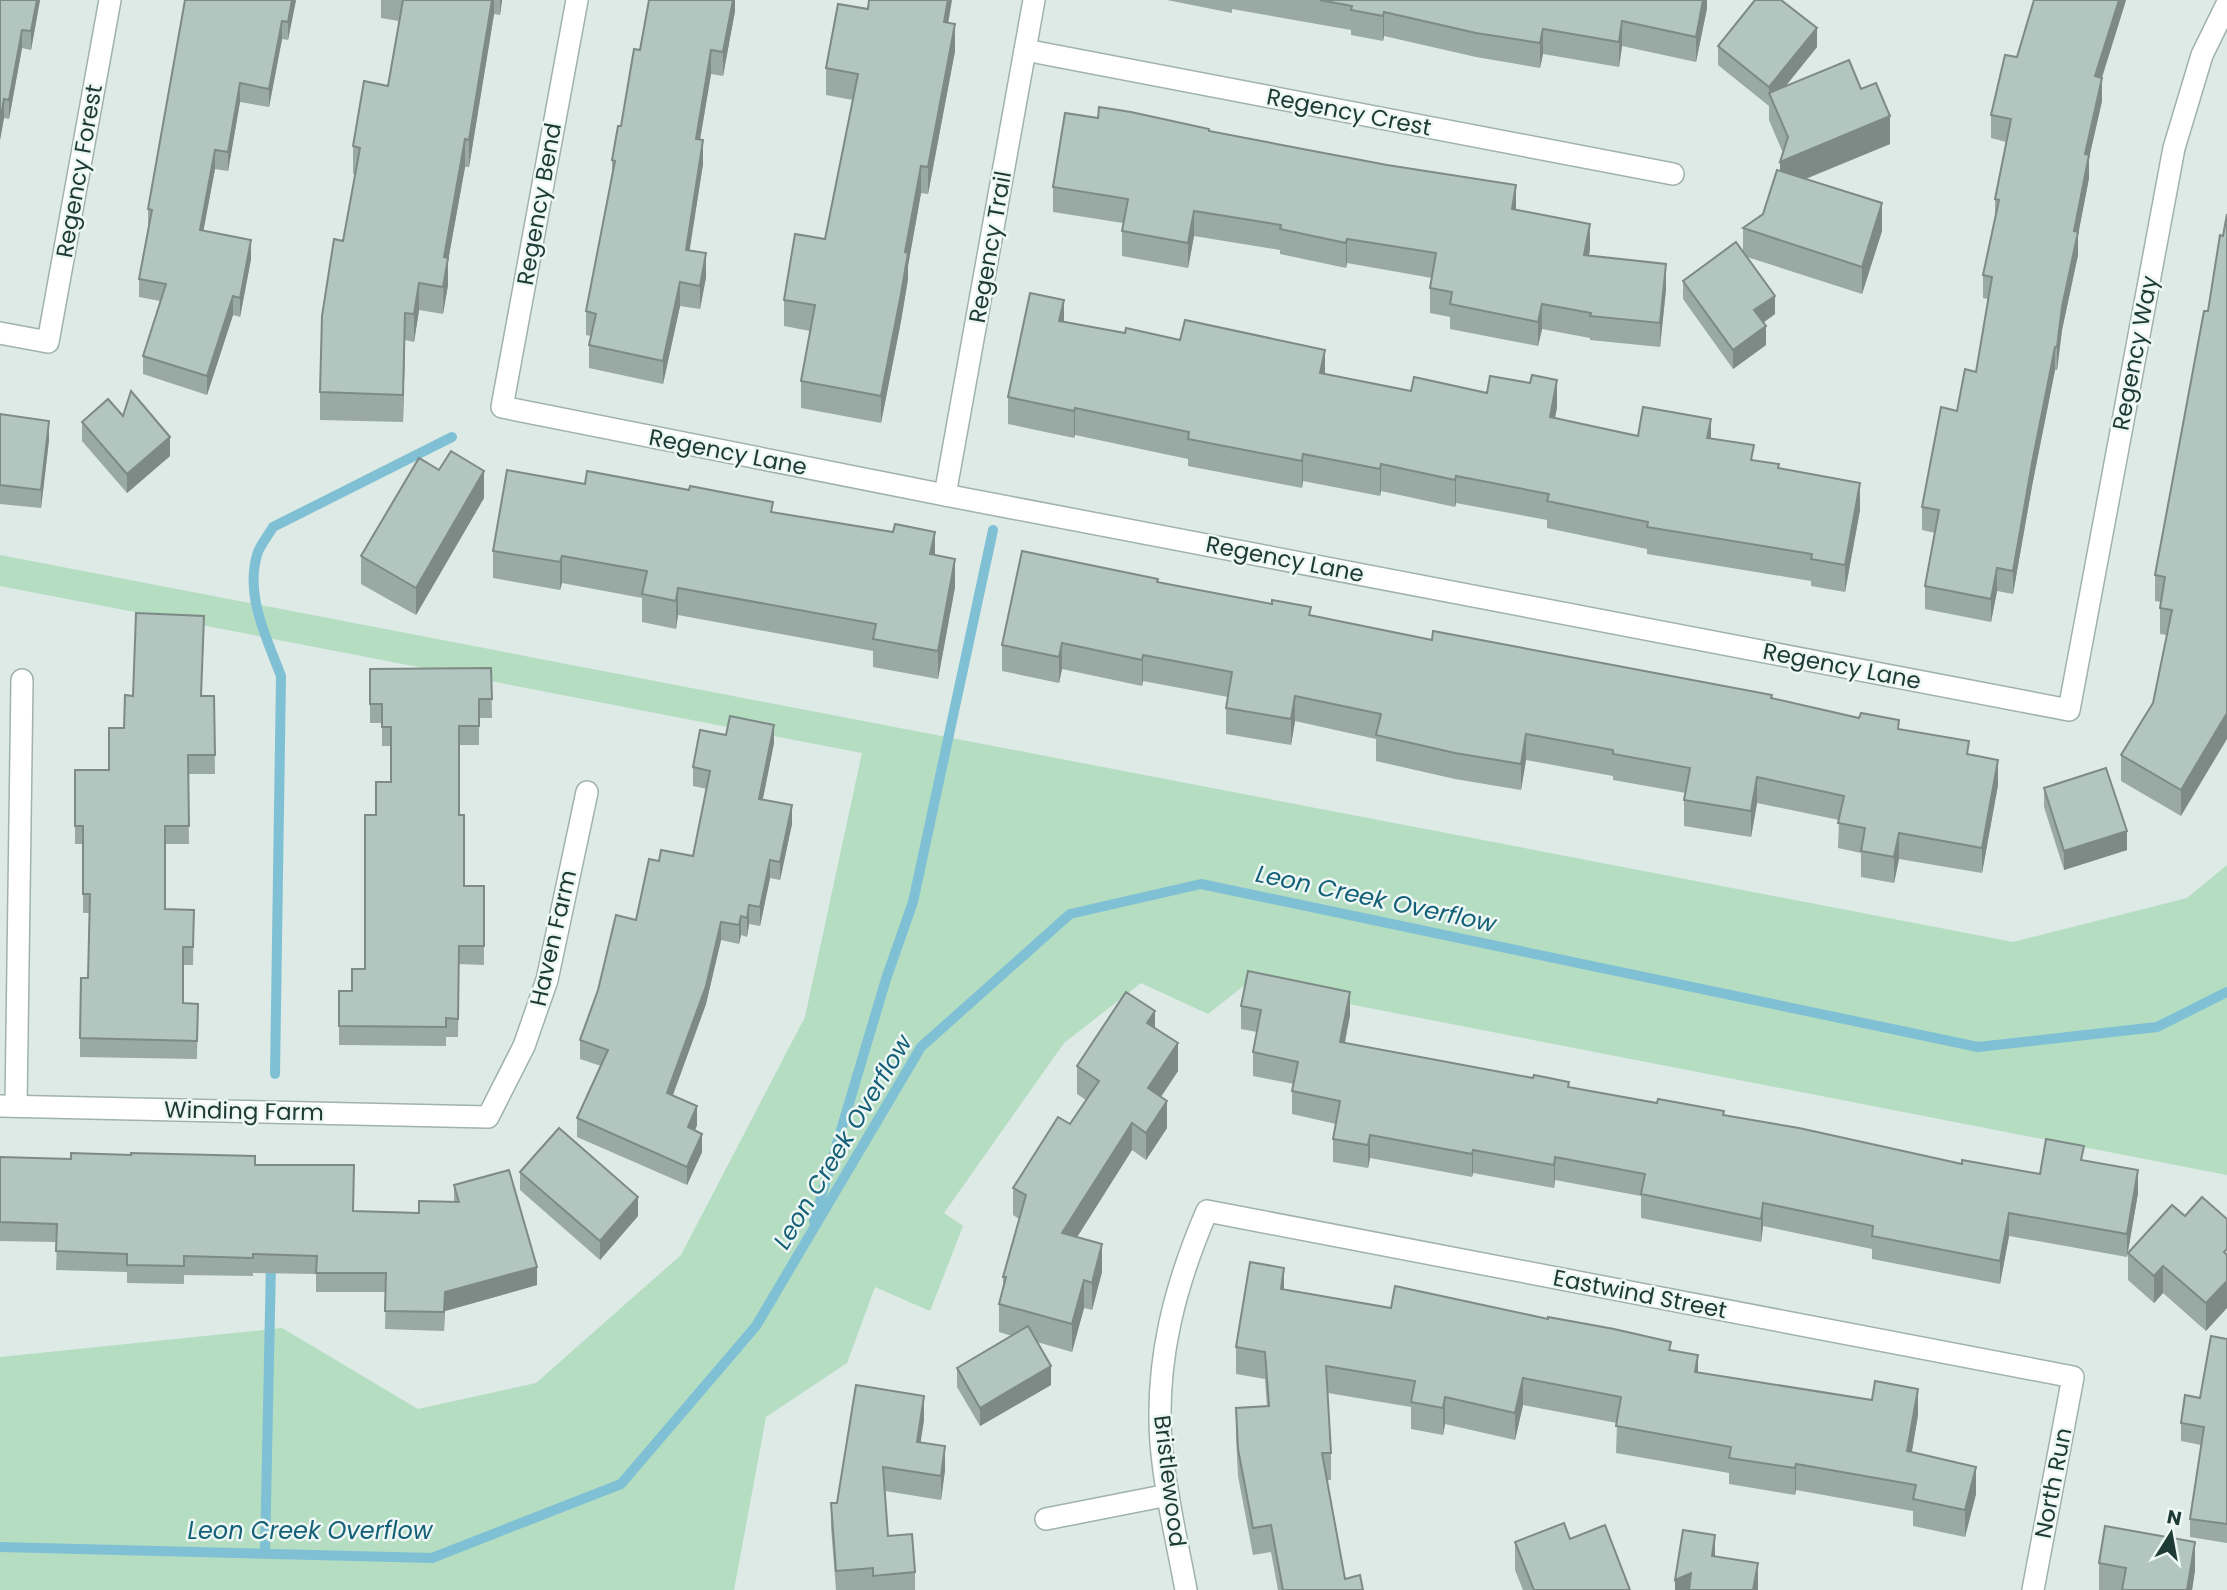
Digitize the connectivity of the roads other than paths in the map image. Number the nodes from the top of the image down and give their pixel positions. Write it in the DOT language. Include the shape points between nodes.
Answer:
graph roads {
  1 [pos="110,0"];
  2 [pos="577,0"];
  3 [pos="1034,0"];
  4 [pos="2227,4"];
  5 [pos="1025,50"];
  6 [pos="1673,174"];
  7 [pos="0,332"];
  8 [pos="502,407"];
  9 [pos="945,495"];
  10 [pos="22,680"];
  11 [pos="2069,709"];
  12 [pos="587,792"];
  13 [pos="8,1106"];
  14 [pos="488,1116"];
  15 [pos="1207,1211"];
  16 [pos="2073,1377"];
  17 [pos="1168,1495"];
  18 [pos="1046,1519"];
  19 [pos="1186,1590"];
  20 [pos="2033,1590"];
  1 -- 7 [label="street, Regency Forest" via="48,342"];
  2 -- 8 [label="street, Regency Bend"];
  3 -- 5 [label="street, Regency Trail"];
  4 -- 11 [label="street, Regency Way" via="2202,55 2174,148"];
  5 -- 6 [label="street, Regency Crest"];
  5 -- 9 [label="street, Regency Trail"];
  8 -- 9 [label="street, Regency Lane"];
  9 -- 11 [label="street, Regency Lane"];
  10 -- 13 [label="street"];
  12 -- 14 [label="street, Haven Farm" via="547,980 524,1046"];
  13 -- 14 [label="street, Winding Farm"];
  15 -- 16 [label="street, Eastwind Street"];
  15 -- 17 [label="street, Bristlewood" via="1181,1279 1165,1348 1161,1443"];
  16 -- 20 [label="street, North Run"];
  17 -- 18 [label="street"];
  17 -- 19 [label="street, Bristlewood"];
}
